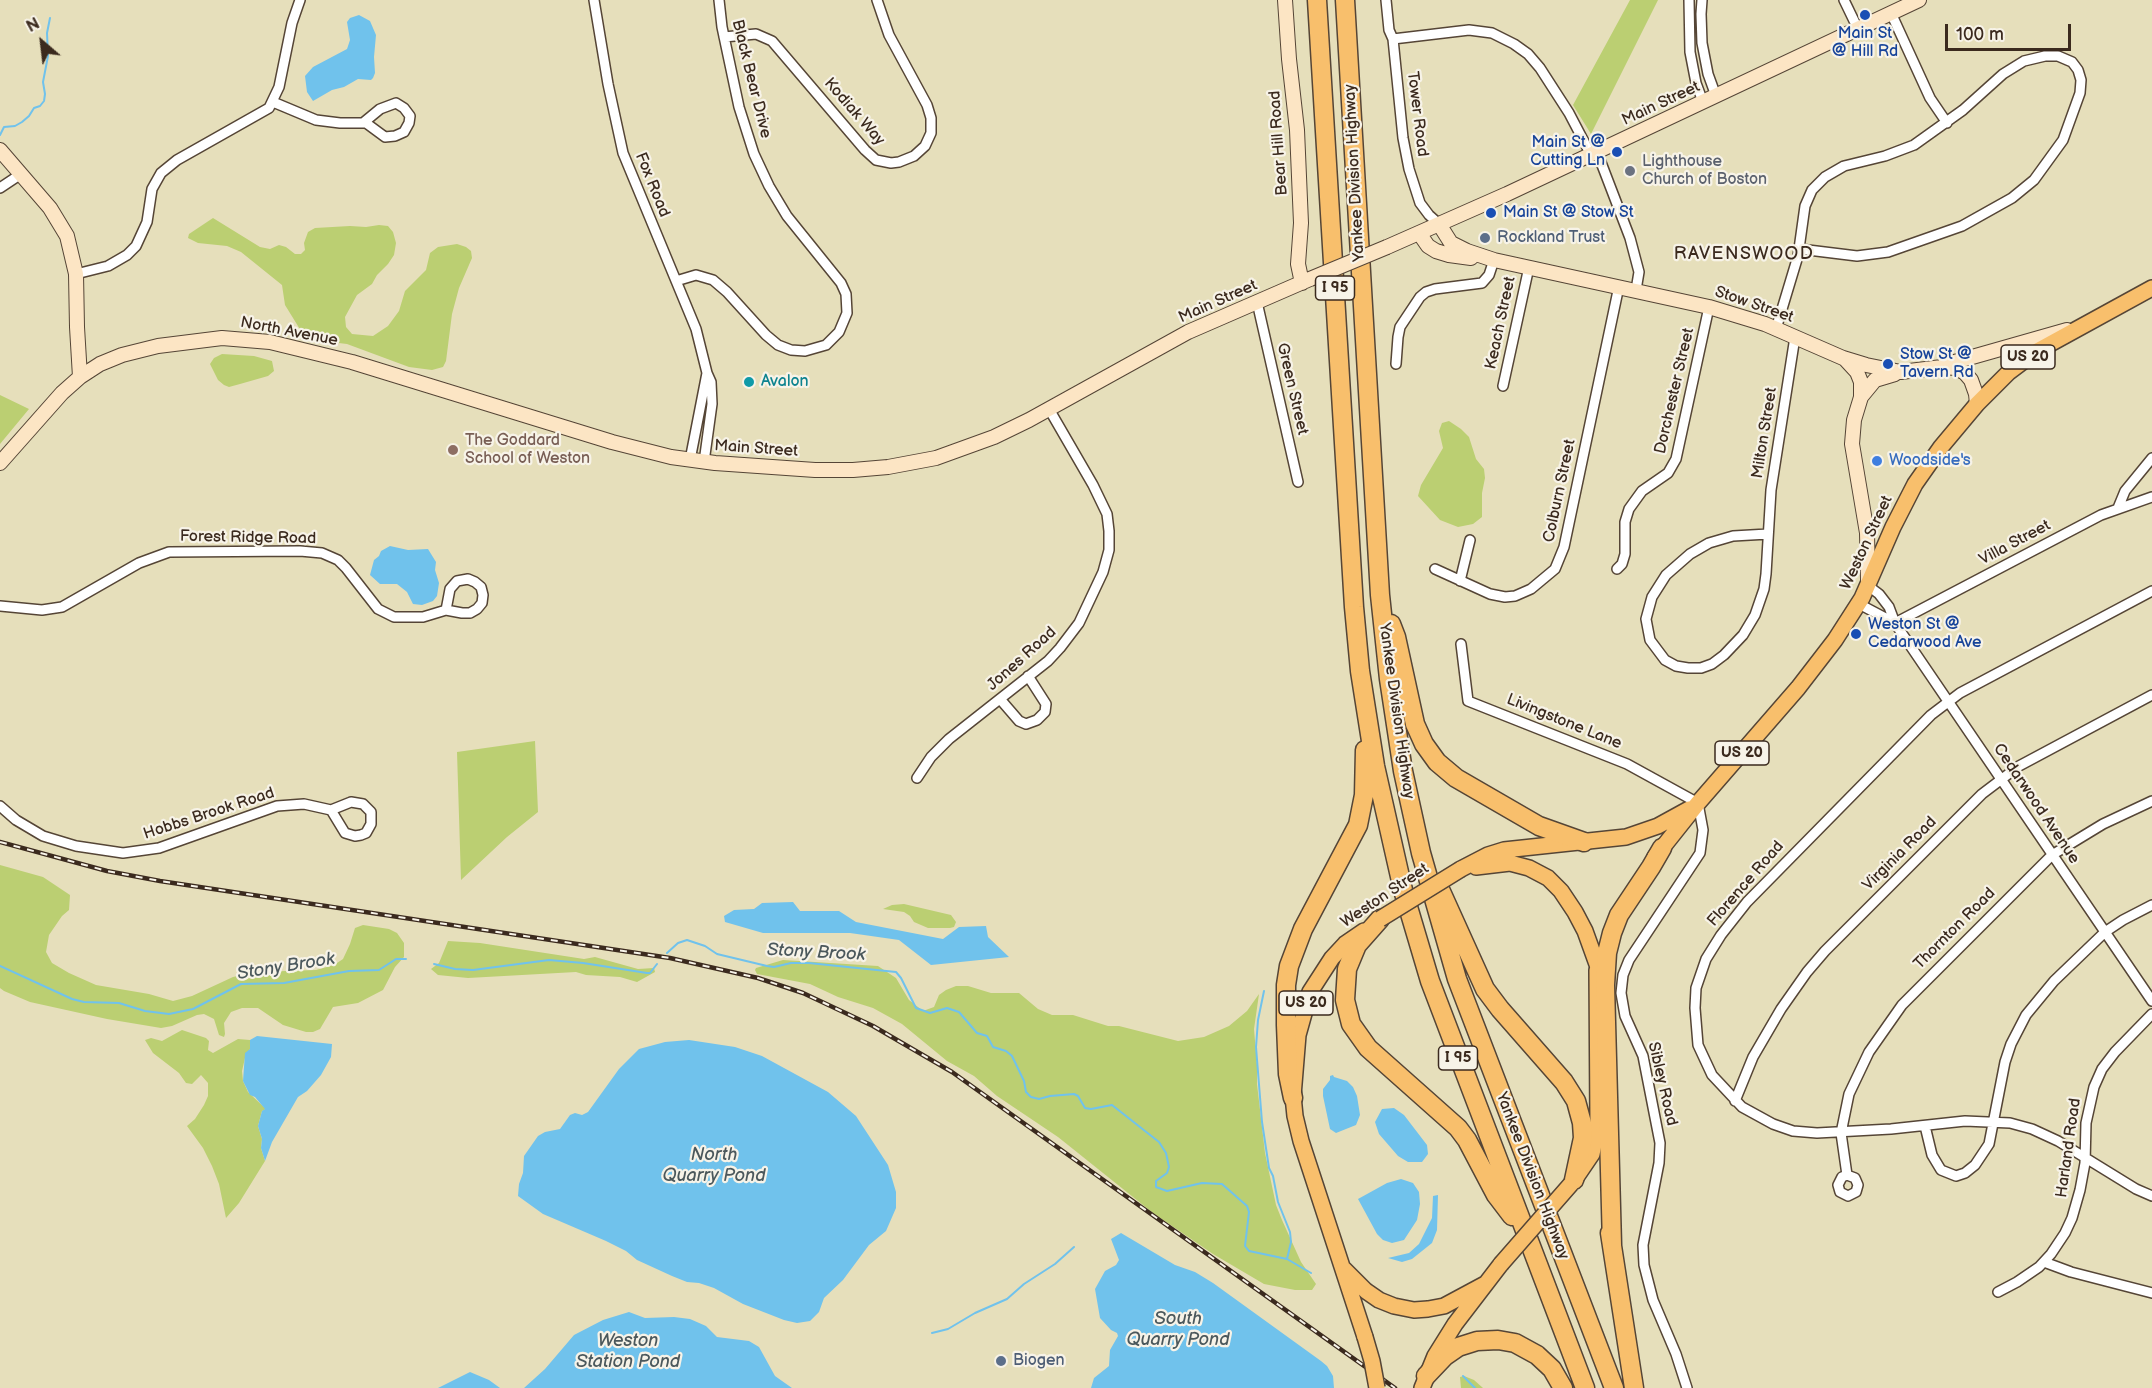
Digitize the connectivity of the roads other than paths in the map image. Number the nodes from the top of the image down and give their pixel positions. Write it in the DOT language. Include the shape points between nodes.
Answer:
graph roads {
  1 [pos="300,0"];
  2 [pos="594,0"];
  3 [pos="720,0"];
  4 [pos="877,0"];
  5 [pos="1285,0"];
  6 [pos="1317,0"];
  7 [pos="1345,0"];
  8 [pos="1386,0"];
  9 [pos="1689,0"];
  10 [pos="1702,0"];
  11 [pos="1845,0"];
  12 [pos="1919,0"];
  13 [pos="1891,13"];
  14 [pos="1858,29"];
  15 [pos="724,37"];
  16 [pos="1393,39"];
  17 [pos="1709,99"];
  18 [pos="273,102"];
  19 [pos="363,123"];
  20 [pos="1947,123"];
  21 [pos="0,150"];
  22 [pos="1594,153"];
  23 [pos="21,174"];
  24 [pos="0,188"];
  25 [pos="1439,224"];
  26 [pos="1419,233"];
  27 [pos="1800,249"];
  28 [pos="1494,260"];
  29 [pos="1529,267"];
  30 [pos="76,274"];
  31 [pos="676,281"];
  32 [pos="1306,281"];
  33 [pos="1619,286"];
  34 [pos="2152,288"];
  35 [pos="1636,290"];
  36 [pos="1257,302"];
  37 [pos="1709,306"];
  38 [pos="2089,322"];
  39 [pos="1776,329"];
  40 [pos="77,337"];
  41 [pos="1795,337"];
  42 [pos="1843,358"];
  43 [pos="100,364"];
  44 [pos="1396,364"];
  45 [pos="1933,369"];
  46 [pos="1915,372"];
  47 [pos="706,373"];
  48 [pos="80,377"];
  49 [pos="1503,386"];
  50 [pos="1861,397"];
  51 [pos="1977,404"];
  52 [pos="502,408"];
  53 [pos="1049,409"];
  54 [pos="2152,458"];
  55 [pos="697,461"];
  56 [pos="0,463"];
  57 [pos="1298,482"];
  58 [pos="2152,497"];
  59 [pos="2118,508"];
  60 [pos="1863,509"];
  61 [pos="1768,534"];
  62 [pos="1888,538"];
  63 [pos="1470,540"];
  64 [pos="1435,569"];
  65 [pos="1617,569"];
  66 [pos="1460,581"];
  67 [pos="1867,585"];
  68 [pos="2152,591"];
  69 [pos="1380,595"];
  70 [pos="1859,604"];
  71 [pos="0,606"];
  72 [pos="446,610"];
  73 [pos="1895,623"];
  74 [pos="1461,644"];
  75 [pos="1028,676"];
  76 [pos="2152,695"];
  77 [pos="1000,699"];
  78 [pos="1948,701"];
  79 [pos="1367,718"];
  80 [pos="917,778"];
  81 [pos="2001,778"];
  82 [pos="2152,801"];
  83 [pos="1698,803"];
  84 [pos="0,806"];
  85 [pos="331,810"];
  86 [pos="1584,842"];
  87 [pos="1662,848"];
  88 [pos="1421,853"];
  89 [pos="2052,855"];
  90 [pos="1461,869"];
  91 [pos="2152,905"];
  92 [pos="1380,919"];
  93 [pos="2105,932"];
  94 [pos="1598,967"];
  95 [pos="2152,1001"];
  96 [pos="2152,1014"];
  97 [pos="1293,1098"];
  98 [pos="1735,1101"];
  99 [pos="1599,1104"];
  100 [pos="1994,1121"];
  101 [pos="1924,1126"];
  102 [pos="1841,1133"];
  103 [pos="2085,1156"];
  104 [pos="1847,1175"];
  105 [pos="1573,1182"];
  106 [pos="2152,1196"];
  107 [pos="1524,1232"];
  108 [pos="1612,1245"];
  109 [pos="2044,1262"];
  110 [pos="1340,1264"];
  111 [pos="1485,1284"];
  112 [pos="1998,1292"];
  113 [pos="2152,1293"];
  114 [pos="1424,1382"];
  115 [pos="1377,1388"];
  116 [pos="1563,1388"];
  117 [pos="1585,1388"];
  118 [pos="1614,1388"];
  119 [pos="1634,1388"];
  120 [pos="1687,1388"];
  1 -- 18 [label="street"];
  2 -- 31 [label="street, Fox Road" via="622,153"];
  3 -- 15 [label="street, Black Bear Drive"];
  4 -- 15 [label="street, Kodiak Way" via="889,35 931,118 925,146 899,162 883,162 870,156 772,41 756,34"];
  5 -- 32 [label="main road, Bear Hill Road" via="1297,130 1301,216 1298,264"];
  6 -- 79 [label="highway, Yankee Division Highway / I 95" via="1353,586"];
  7 -- 69 [label="highway, Yankee Division Highway / I 95"];
  8 -- 16 [label="street, Tower Road"];
  9 -- 17 [label="street" via="1690,52 1697,86"];
  10 -- 17 [label="street" via="1702,43"];
  11 -- 14 [label="street"];
  12 -- 13 [label="main road, Main Street"];
  13 -- 14 [label="main road, Main Street"];
  13 -- 20 [label="street" via="1930,98"];
  14 -- 17 [label="main road, Main Street"];
  15 -- 31 [label="street, Black Bear Drive" via="754,154 787,216 844,288 845,319 839,332 825,345 805,351 791,350 766,335 713,280 696,275"];
  16 -- 22 [label="street" via="1469,30 1492,33 1514,44 1540,68"];
  16 -- 25 [label="street, Tower Road" via="1409,168 1420,203"];
  17 -- 22 [label="main road, Main Street"];
  18 -- 19 [label="street" via="316,120"];
  18 -- 30 [label="street" via="262,113 177,160 161,173 153,183 147,222 136,246 108,266"];
  19 -- 19 [label="street" via="385,137 395,136 404,132 410,116 396,104 380,109"];
  20 -- 27 [label="street" via="1906,149 1844,166 1825,177 1812,190 1805,206"];
  20 -- 27 [label="street" via="2003,74 2024,61 2058,56 2072,62 2079,73 2080,93 2063,140 2039,174 2012,198 1946,232 1888,252 1851,256"];
  21 -- 23 [label="main road"];
  22 -- 25 [label="main road, Main Street"];
  22 -- 35 [label="street" via="1630,238 1638,269"];
  23 -- 24 [label="street"];
  23 -- 30 [label="main road" via="61,223"];
  25 -- 26 [label="main road, Main Street"];
  25 -- 28 [label="main road, Stow Street" via="1454,245"];
  26 -- 28 [label="main road, Stow Street" via="1428,246 1443,253"];
  26 -- 32 [label="main road, Main Street, bridge"];
  27 -- 39 [label="street"];
  28 -- 29 [label="main road, Stow Street"];
  28 -- 44 [label="street" via="1490,275 1482,283 1435,289 1420,297 1400,327"];
  29 -- 33 [label="main road, Stow Street"];
  29 -- 49 [label="street, Keach Street"];
  30 -- 40 [label="main road"];
  31 -- 47 [label="street, Fox Road" via="699,335"];
  32 -- 36 [label="main road, Main Street"];
  33 -- 35 [label="main road, Stow Street"];
  33 -- 66 [label="street, Colburn Street" via="1558,564 1536,586 1515,596 1495,596"];
  34 -- 38 [label="main road, Weston Street / US 20"];
  35 -- 37 [label="main road, Stow Street"];
  36 -- 53 [label="main road, Main Street" via="1181,336"];
  36 -- 57 [label="street, Green Street"];
  37 -- 39 [label="main road, Stow Street"];
  37 -- 65 [label="street, Dorchester Street" via="1676,459 1668,473 1642,491 1630,506 1625,522 1624,557"];
  38 -- 45 [label="main road"];
  38 -- 51 [label="main road, Weston Street / US 20" via="2025,359"];
  39 -- 41 [label="main road, Stow Street"];
  40 -- 43 [label="main road"];
  40 -- 48 [label="main road"];
  41 -- 42 [label="main road, Stow Street"];
  41 -- 61 [label="street, Milton Street" via="1772,480"];
  42 -- 46 [label="main road, Stow Street"];
  42 -- 50 [label="main road" via="1859,374"];
  43 -- 48 [label="main road, North Avenue"];
  43 -- 52 [label="main road, North Avenue" via="139,350 179,342 246,339 352,362"];
  45 -- 46 [label="main road, Stow Street"];
  45 -- 51 [label="main road, Stow Street" via="1949,367 1965,373 1974,386"];
  46 -- 50 [label="main road" via="1879,378"];
  47 -- 55 [label="street, Fox Road"];
  47 -- 55 [label="street, Fox Road" via="712,395"];
  48 -- 56 [label="main road, North Avenue"];
  50 -- 60 [label="main road" via="1852,444"];
  51 -- 62 [label="main road, Weston Street / US 20" via="1927,466"];
  52 -- 55 [label="main road, Main Street" via="636,449"];
  53 -- 55 [label="main road, Main Street" via="966,448 888,467 826,471"];
  53 -- 75 [label="street, Jones Road" via="1105,508 1109,550 1079,623 1060,648"];
  54 -- 59 [label="street" via="2127,489"];
  58 -- 59 [label="street, Villa Street"];
  59 -- 73 [label="street, Villa Street"];
  60 -- 62 [label="main road" via="1874,530"];
  60 -- 67 [label="main road" via="1868,541"];
  61 -- 61 [label="street, Milton Street" via="1727,537 1709,543 1685,557 1662,579 1648,607 1646,624 1650,640 1665,660 1682,668 1707,666 1743,635 1764,589"];
  62 -- 67 [label="main road, Weston Street / US 20"];
  63 -- 66 [label="street"];
  64 -- 66 [label="street, Colburn Street"];
  67 -- 70 [label="main road, Weston Street / US 20"];
  67 -- 73 [label="street, Cedarwood Avenue" via="1884,600"];
  68 -- 78 [label="street, Florence Road"];
  69 -- 86 [label="highway" via="1396,636 1415,724 1433,758 1456,778 1529,820"];
  69 -- 88 [label="highway, Yankee Division Highway / I 95" via="1397,740"];
  70 -- 73 [label="street, Cedarwood Avenue"];
  70 -- 83 [label="main road, Weston Street / US 20" via="1808,677"];
  71 -- 72 [label="street, Forest Ridge Road" via="42,610 62,607 164,553 300,551 322,553 338,560 385,614 411,618"];
  72 -- 72 [label="street, Forest Ridge Road" via="474,611 483,599 481,587 468,579 457,581 450,589"];
  73 -- 78 [label="street, Cedarwood Avenue"];
  74 -- 83 [label="street, Livingstone Lane" via="1468,700 1618,759"];
  75 -- 77 [label="street, Jones Road"];
  75 -- 77 [label="street" via="1046,704 1045,712 1037,720 1026,724 1019,721"];
  76 -- 81 [label="street, Virginia Road"];
  77 -- 80 [label="street, Jones Road" via="944,744"];
  78 -- 81 [label="street, Cedarwood Avenue"];
  78 -- 98 [label="street, Florence Road" via="1763,884 1732,919 1706,959 1696,988 1696,1036 1708,1069"];
  79 -- 97 [label="highway" via="1364,795 1358,825 1303,929 1289,966 1286,1025"];
  79 -- 107 [label="highway, Yankee Division Highway / I 95" via="1390,837 1420,951"];
  81 -- 89 [label="street, Cedarwood Avenue"];
  81 -- 98 [label="street, Virginia Road" via="1807,972 1753,1057"];
  82 -- 89 [label="street, Thornton Road" via="2103,824"];
  83 -- 86 [label="main road, Weston Street / US 20" via="1643,832"];
  83 -- 87 [label="main road, Weston Street / US 20"];
  83 -- 120 [label="street, Sibley Road" via="1703,830 1700,853 1631,956 1621,988 1625,1016 1643,1056 1660,1143 1643,1245 1644,1264 1653,1300"];
  84 -- 85 [label="street, Hobbs Brook Road" via="43,836 123,853 159,848 277,806 304,804"];
  85 -- 85 [label="street, Hobbs Brook Road" via="351,802 363,804 371,812 372,824 366,833 350,836 341,829"];
  86 -- 90 [label="main road, Weston Street / US 20" via="1504,850"];
  87 -- 94 [label="main road, Weston Street / US 20" via="1611,919"];
  87 -- 108 [label="highway" via="1619,915 1607,953"];
  88 -- 105 [label="highway" via="1485,989 1576,1101 1583,1138"];
  88 -- 118 [label="highway, Yankee Division Highway / I 95" via="1471,1017"];
  89 -- 93 [label="street, Cedarwood Avenue"];
  89 -- 102 [label="street, Thornton Road" via="1889,1021 1855,1079"];
  90 -- 92 [label="main road, Weston Street / US 20, bridge"];
  90 -- 94 [label="main road" via="1510,863 1548,878 1575,912"];
  91 -- 93 [label="street"];
  92 -- 97 [label="main road, Weston Street / US 20" via="1341,948 1310,992 1298,1035"];
  92 -- 107 [label="highway" via="1357,945 1347,969 1345,1000 1351,1024 1366,1046 1458,1128 1496,1195"];
  93 -- 95 [label="street, Cedarwood Avenue"];
  93 -- 100 [label="street" via="2050,986 2021,1023 2005,1062"];
  94 -- 99 [label="main road, Weston Street / US 20"];
  96 -- 103 [label="street, Harland Road" via="2115,1052 2096,1081 2088,1110"];
  97 -- 110 [label="main road, Weston Street / US 20" via="1301,1141"];
  98 -- 102 [label="street, Florence Road" via="1754,1115 1786,1129"];
  99 -- 105 [label="main road, Weston Street / US 20" via="1593,1150"];
  99 -- 108 [label="highway"];
  100 -- 101 [label="street, Florence Road"];
  100 -- 101 [label="street" via="1983,1155 1970,1170 1956,1176 1938,1167"];
  100 -- 103 [label="street, Florence Road" via="2032,1130"];
  101 -- 102 [label="street, Florence Road"];
  102 -- 104 [label="street, Thornton Road"];
  103 -- 106 [label="street, Florence Road"];
  103 -- 109 [label="street, Harland Road" via="2072,1218"];
  105 -- 111 [label="main road, Weston Street / US 20, bridge"];
  107 -- 117 [label="highway, Yankee Division Highway / I 95"];
  108 -- 119 [label="highway"];
  109 -- 112 [label="street, Harland Road"];
  109 -- 113 [label="street"];
  110 -- 111 [label="main road" via="1374,1297 1404,1309 1439,1308"];
  110 -- 115 [label="main road, Weston Street / US 20, bridge" via="1365,1337"];
  111 -- 114 [label="main road, Weston Street / US 20" via="1435,1356"];
  114 -- 116 [label="highway" via="1445,1356 1458,1347 1498,1340 1515,1343 1537,1355"];
}
